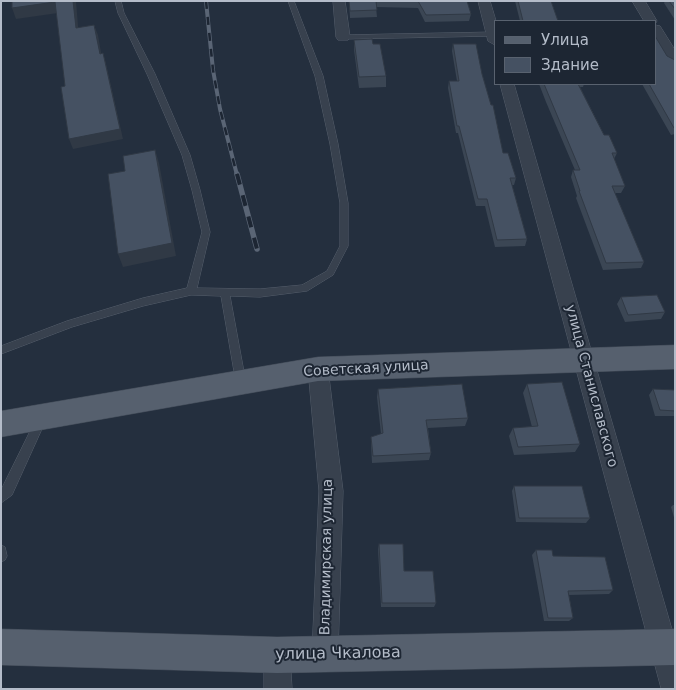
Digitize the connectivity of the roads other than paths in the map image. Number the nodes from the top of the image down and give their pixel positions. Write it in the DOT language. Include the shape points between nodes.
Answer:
graph roads {
  1 [pos="118,1"];
  2 [pos="291,1"];
  3 [pos="339,1"];
  4 [pos="484,1"];
  5 [pos="638,1"];
  6 [pos="649,20"];
  7 [pos="656,31"];
  8 [pos="493,32"];
  9 [pos="493,36"];
  10 [pos="342,37"];
  11 [pos="675,62"];
  12 [pos="507,85"];
  13 [pos="191,291"];
  14 [pos="225,292"];
  15 [pos="1,350"];
  16 [pos="675,357"];
  17 [pos="584,361"];
  18 [pos="318,370"];
  19 [pos="241,383"];
  20 [pos="42,417"];
  21 [pos="1,424"];
  22 [pos="1,498"];
  23 [pos="1,551"];
  24 [pos="1,556"];
  25 [pos="1,647"];
  26 [pos="669,647"];
  27 [pos="325,654"];
  28 [pos="277,672"];
  29 [pos="675,688"];
  1 -- 13 [label="lane" via="186,155 198,199 206,232"];
  2 -- 14 [label="lane" via="319,76 334,144 344,204 344,246 330,273 304,288 260,293"];
  3 -- 10 [label="street"];
  4 -- 8 [label="street"];
  5 -- 6 [label="street"];
  7 -- 11 [label="street"];
  9 -- 10 [label="lane"];
  12 -- 17 [label="street, улица Станиславского"];
  13 -- 14 [label="lane"];
  13 -- 15 [label="lane" via="70,324"];
  14 -- 19 [label="lane"];
  16 -- 17 [label="main road, Советская улица"];
  17 -- 18 [label="main road, Советская улица"];
  17 -- 26 [label="street, улица Станиславского"];
  18 -- 19 [label="main road, Советская улица"];
  18 -- 27 [label="street, Владимирская улица" via="331,491"];
  19 -- 20 [label="main road, Советская улица"];
  20 -- 21 [label="main road, Советская улица"];
  20 -- 22 [label="lane" via="8,492"];
  23 -- 24 [label="lane"];
  25 -- 28 [label="main road, улица Чкалова"];
  26 -- 27 [label="main road, улица Чкалова"];
  26 -- 29 [label="street, улица Станиславского"];
  27 -- 28 [label="main road, улица Чкалова"];
}
